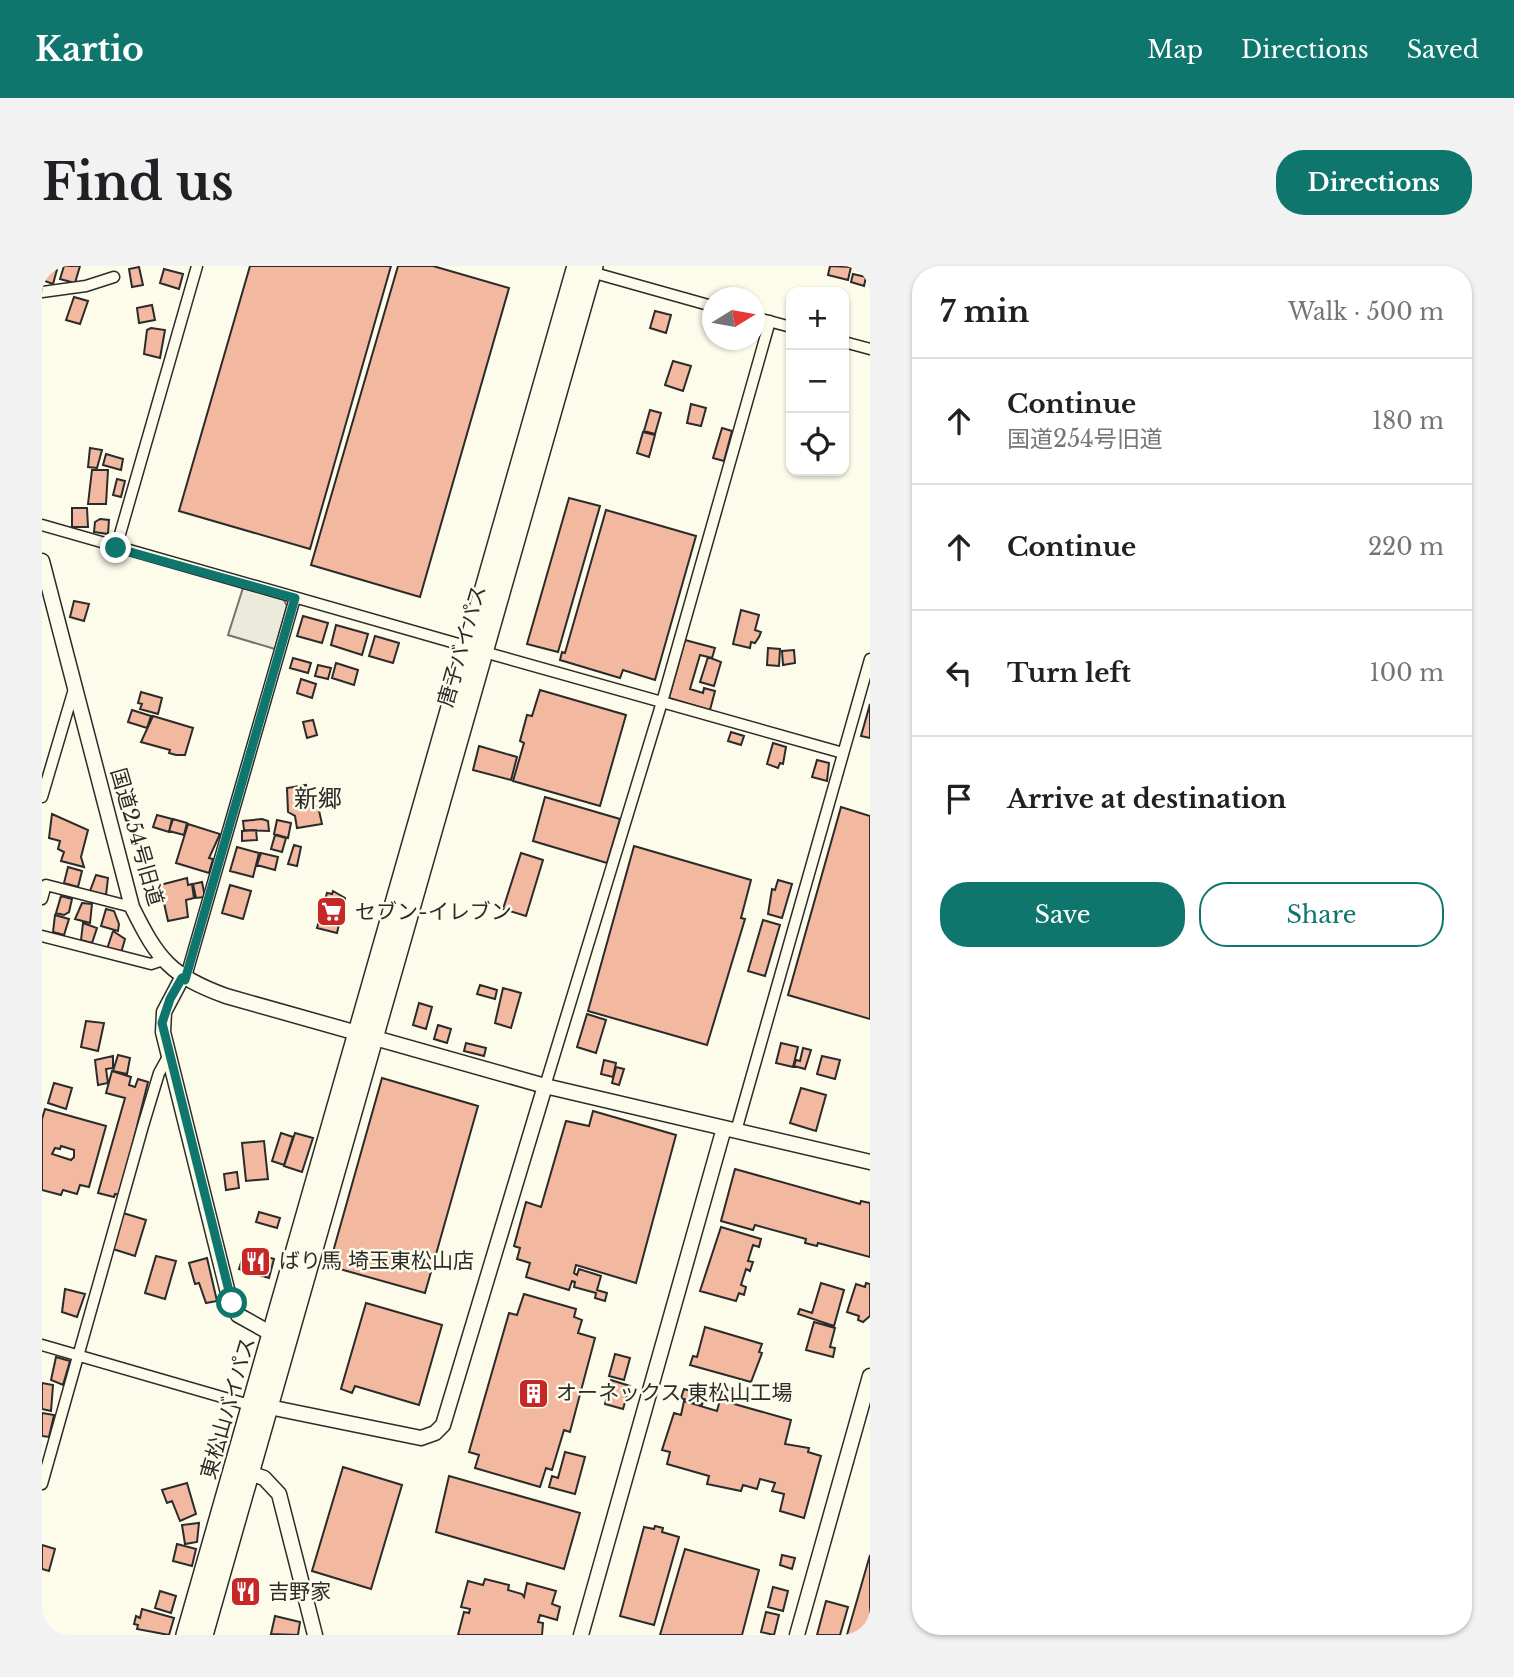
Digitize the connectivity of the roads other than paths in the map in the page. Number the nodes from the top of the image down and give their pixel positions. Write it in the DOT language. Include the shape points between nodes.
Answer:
graph roads {
  1 [pos="197,266"];
  2 [pos="582,267"];
  3 [pos="114,277"];
  4 [pos="42,292"];
  5 [pos="702,303"];
  6 [pos="765,320"];
  7 [pos="770,321"];
  8 [pos="786,326"];
  9 [pos="849,343"];
  10 [pos="870,349"];
  11 [pos="42,525"];
  12 [pos="116,548"];
  13 [pos="42,561"];
  14 [pos="295,598"];
  15 [pos="477,650"];
  16 [pos="870,659"];
  17 [pos="74,689"];
  18 [pos="662,702"];
  19 [pos="843,753"];
  20 [pos="42,797"];
  21 [pos="42,899"];
  22 [pos="132,907"];
  23 [pos="42,936"];
  24 [pos="163,960"];
  25 [pos="184,979"];
  26 [pos="367,1035"];
  27 [pos="169,1055"];
  28 [pos="545,1086"];
  29 [pos="730,1130"];
  30 [pos="870,1162"];
  31 [pos="272,1334"];
  32 [pos="42,1345"];
  33 [pos="79,1356"];
  34 [pos="870,1376"];
  35 [pos="261,1406"];
  36 [pos="249,1473"];
  37 [pos="42,1484"];
  38 [pos="186,1635"];
  39 [pos="203,1635"];
  40 [pos="315,1635"];
  41 [pos="581,1635"];
  42 [pos="797,1635"];
  1 -- 12 [label="street"];
  2 -- 5 [label="street"];
  2 -- 15 [label="highway, 唐子バイパス"];
  3 -- 4 [label="street"];
  6 -- 7 [label="street"];
  7 -- 8 [label="street"];
  7 -- 18 [label="street"];
  9 -- 10 [label="street"];
  11 -- 12 [label="street"];
  12 -- 14 [label="street"];
  13 -- 17 [label="street, 国道254号旧道"];
  14 -- 15 [label="street"];
  14 -- 25 [label="street"];
  15 -- 18 [label="street"];
  15 -- 26 [label="highway, 唐子バイパス"];
  16 -- 19 [label="street"];
  17 -- 20 [label="street"];
  17 -- 22 [label="street, 国道254号旧道"];
  18 -- 19 [label="street"];
  18 -- 28 [label="street"];
  19 -- 29 [label="street"];
  21 -- 22 [label="street" via="46,885"];
  22 -- 24 [label="street, 国道254号旧道"];
  23 -- 24 [label="street" via="150,964"];
  24 -- 25 [label="street, 国道254号旧道"];
  25 -- 26 [label="street" via="226,996"];
  25 -- 27 [label="street" via="170,999 162,1023"];
  26 -- 28 [label="street"];
  26 -- 31 [label="highway, 東松山バイパス"];
  26 -- 35 [label="highway, 東松山バイパス"];
  27 -- 31 [label="street" via="227,1289 238,1315"];
  27 -- 33 [label="street" via="143,1126"];
  28 -- 29 [label="street"];
  28 -- 35 [label="street" via="443,1424 421,1438"];
  29 -- 30 [label="street"];
  29 -- 41 [label="street"];
  31 -- 35 [label="highway, 東松山バイパス"];
  32 -- 33 [label="street"];
  33 -- 35 [label="street"];
  33 -- 37 [label="street"];
  34 -- 42 [label="street"];
  35 -- 36 [label="highway, 東松山バイパス"];
  35 -- 38 [label="highway, 東松山バイパス"];
  36 -- 39 [label="highway, 東松山バイパス"];
  36 -- 40 [label="street" via="264,1478 279,1494"];
}
